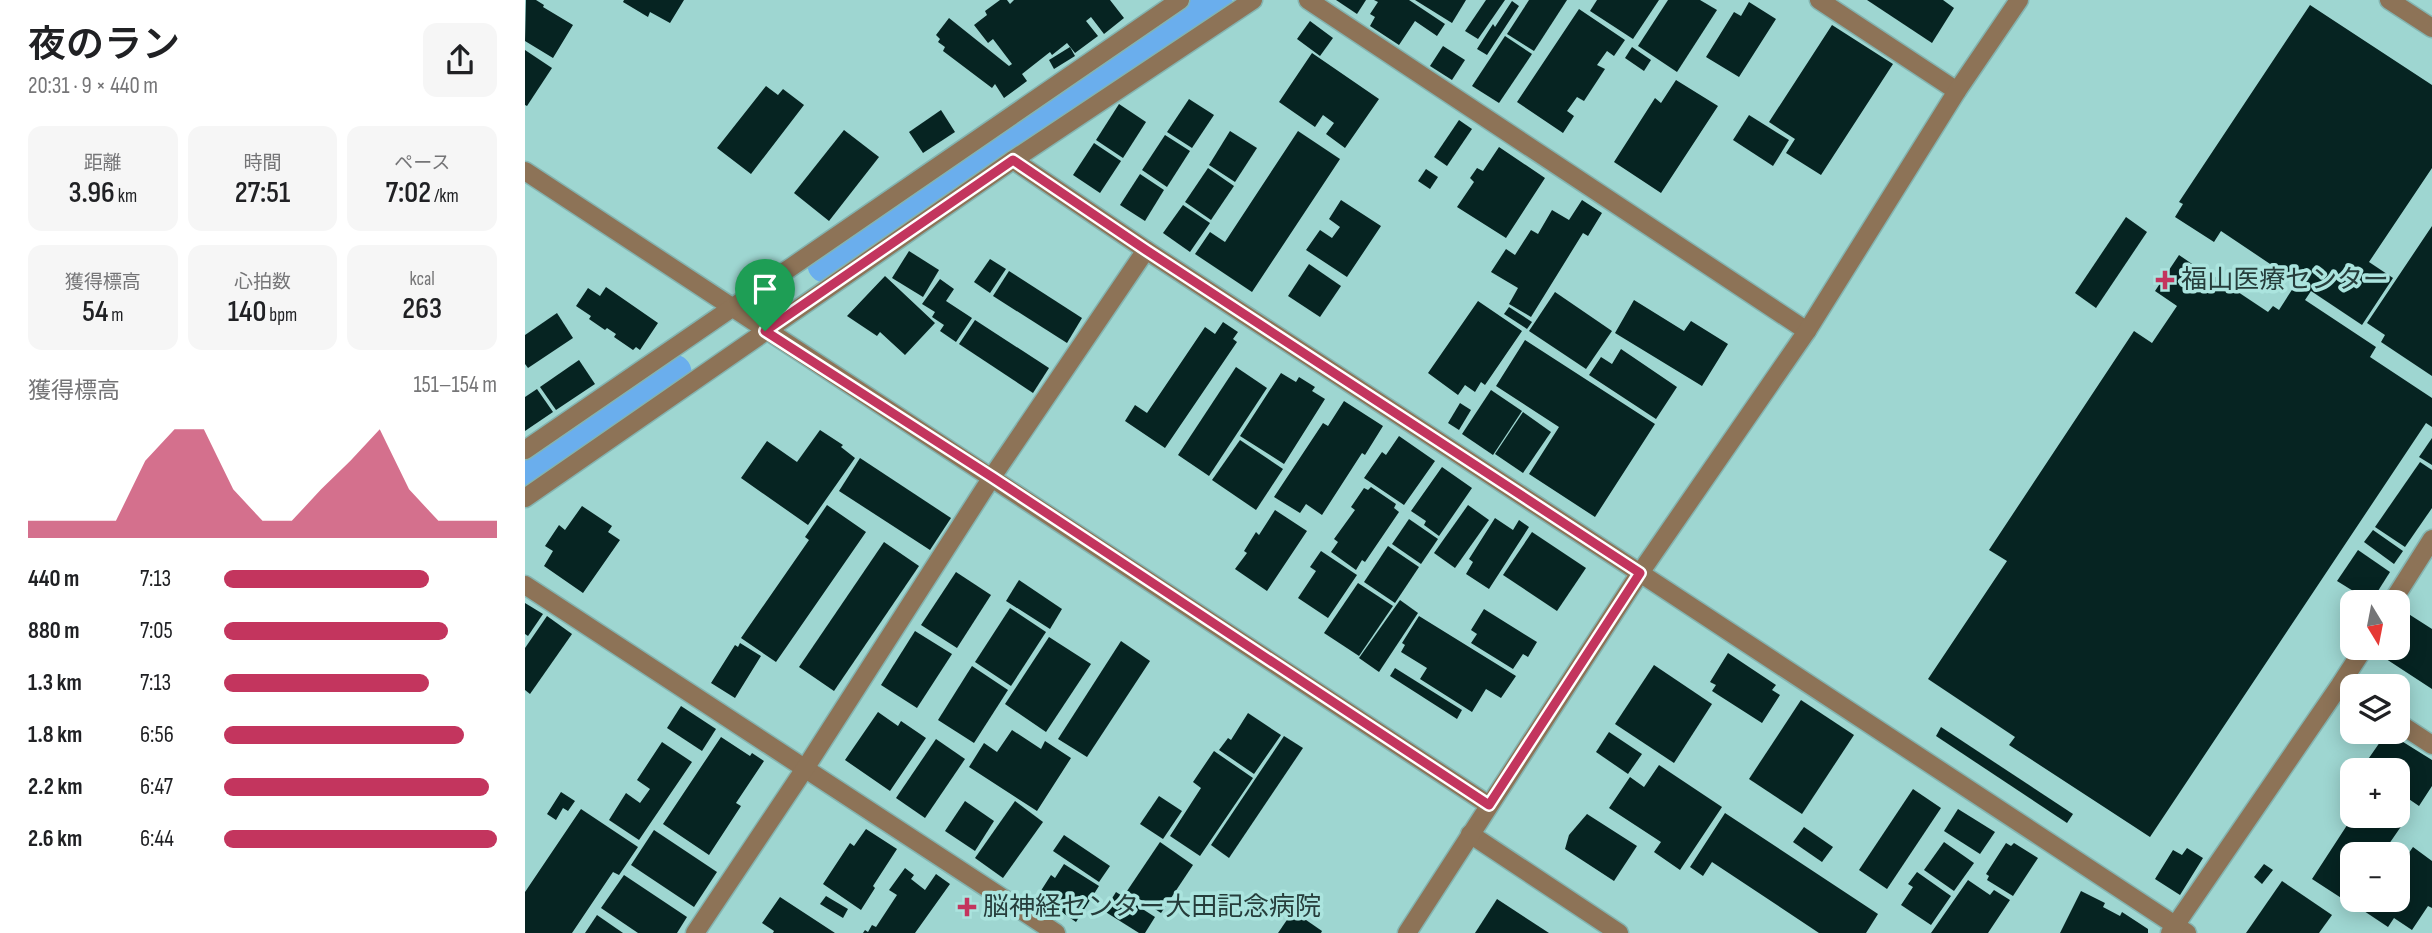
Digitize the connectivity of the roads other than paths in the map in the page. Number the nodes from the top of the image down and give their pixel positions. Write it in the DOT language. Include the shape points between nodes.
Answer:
graph roads {
  1 [pos="1180,0"];
  2 [pos="1252,0"];
  3 [pos="1308,0"];
  4 [pos="1819,0"];
  5 [pos="2019,0"];
  6 [pos="2389,0"];
  7 [pos="2432,28"];
  8 [pos="1957,91"];
  9 [pos="1013,160"];
  10 [pos="525,171"];
  11 [pos="1146,250"];
  12 [pos="731,307"];
  13 [pos="765,331"];
  14 [pos="1807,331"];
  15 [pos="525,450"];
  16 [pos="992,477"];
  17 [pos="525,498"];
  18 [pos="2432,539"];
  19 [pos="1640,573"];
  20 [pos="525,584"];
  21 [pos="2400,590"];
  22 [pos="2340,698"];
  23 [pos="2410,731"];
  24 [pos="2432,745"];
  25 [pos="806,767"];
  26 [pos="1489,805"];
  27 [pos="1470,834"];
  28 [pos="2177,930"];
  29 [pos="695,933"];
  30 [pos="1056,933"];
  31 [pos="1407,933"];
  32 [pos="1619,933"];
  1 -- 12 [label="street"];
  2 -- 9 [label="street"];
  3 -- 14 [label="street"];
  4 -- 8 [label="street"];
  5 -- 8 [label="street"];
  6 -- 7 [label="street"];
  8 -- 14 [label="street"];
  9 -- 11 [label="street"];
  9 -- 13 [label="street"];
  10 -- 12 [label="street"];
  11 -- 16 [label="street"];
  11 -- 19 [label="street"];
  12 -- 13 [label="street"];
  12 -- 15 [label="street"];
  13 -- 16 [label="street"];
  13 -- 17 [label="street"];
  14 -- 19 [label="street"];
  16 -- 25 [label="street"];
  16 -- 26 [label="street"];
  18 -- 21 [label="street"];
  19 -- 26 [label="street"];
  19 -- 28 [label="street"];
  20 -- 25 [label="street"];
  22 -- 28 [label="street"];
  23 -- 24 [label="street"];
  25 -- 29 [label="street"];
  25 -- 30 [label="street"];
  26 -- 27 [label="street"];
  27 -- 31 [label="street"];
  27 -- 32 [label="street"];
}
